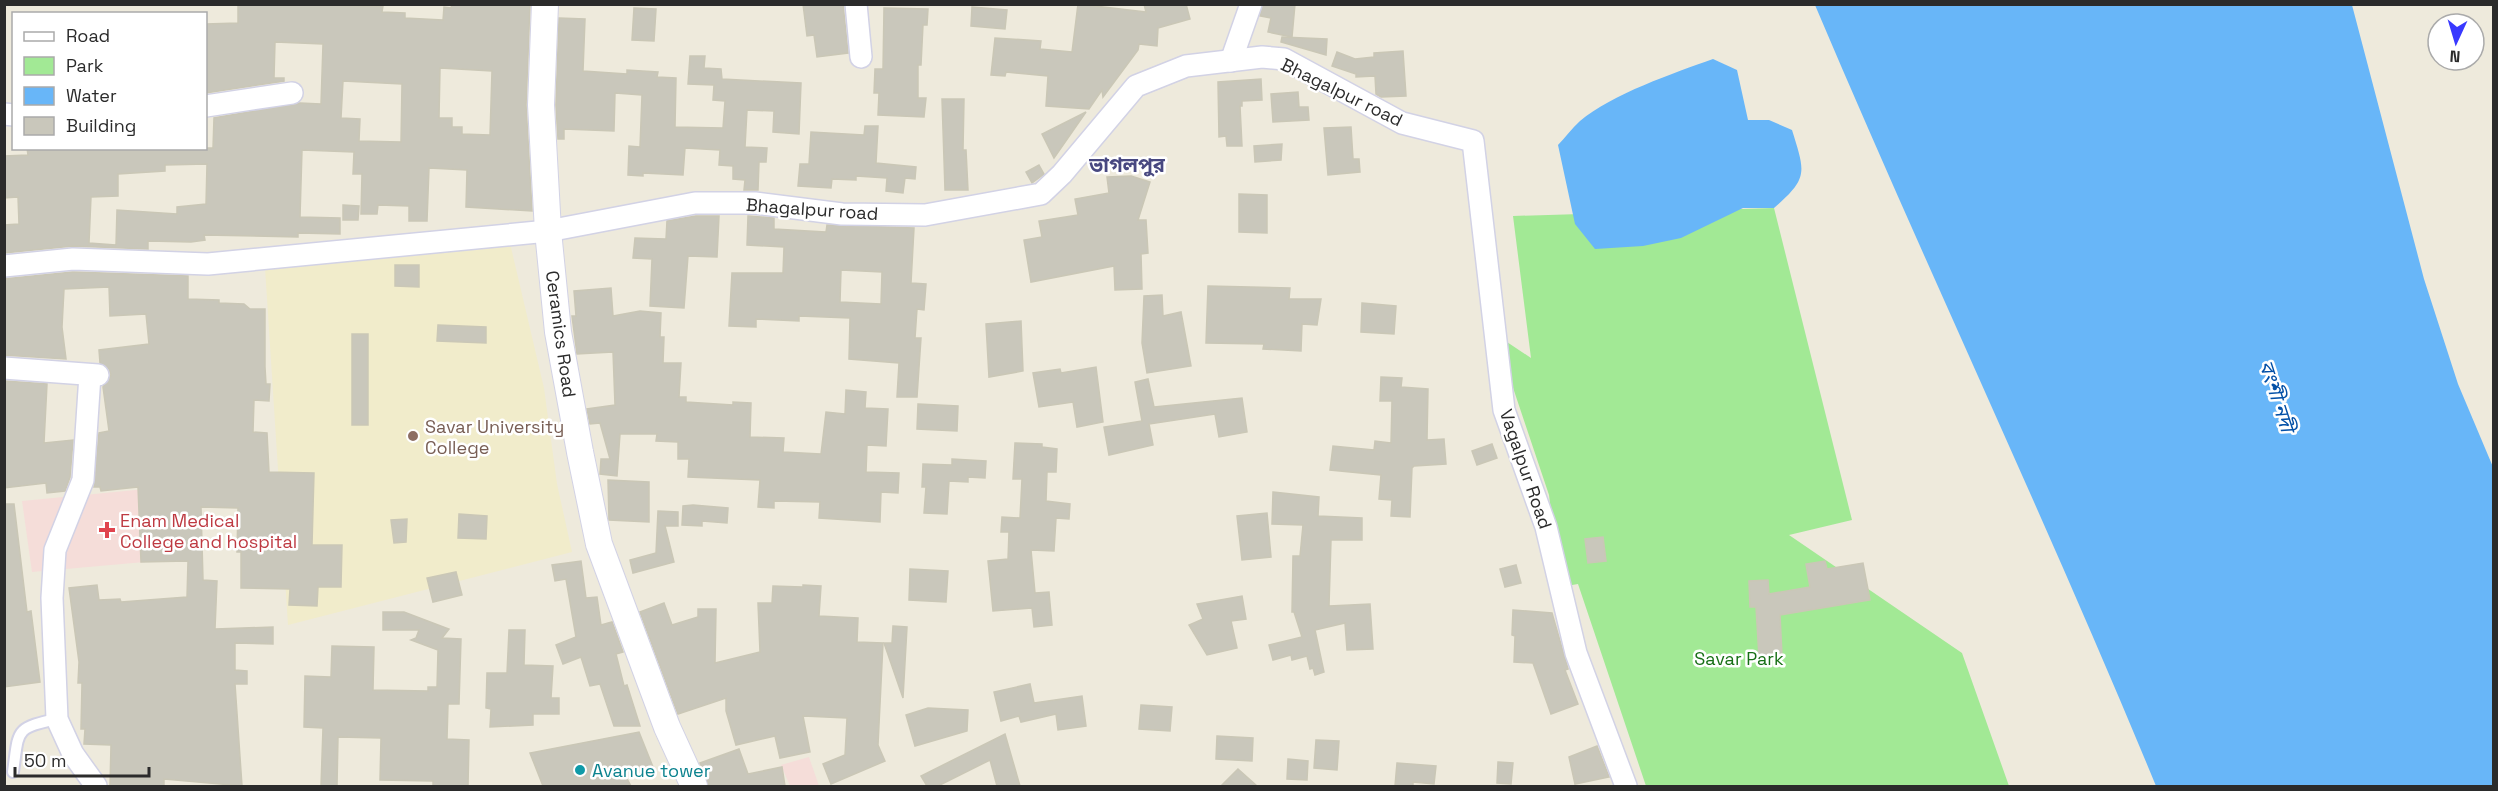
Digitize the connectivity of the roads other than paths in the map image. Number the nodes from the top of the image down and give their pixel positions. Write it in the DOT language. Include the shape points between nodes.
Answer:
graph roads {
  1 [pos="545,4"];
  2 [pos="856,4"];
  3 [pos="1251,4"];
  4 [pos="861,57"];
  5 [pos="1231,61"];
  6 [pos="292,93"];
  7 [pos="207,106"];
  8 [pos="1473,141"];
  9 [pos="548,231"];
  10 [pos="4,266"];
  11 [pos="4,368"];
  12 [pos="57,719"];
  13 [pos="13,772"];
  14 [pos="96,786"];
  15 [pos="694,786"];
  16 [pos="1626,786"];
  1 -- 9 [label="street, Ceramics Road" via="541,105"];
  2 -- 4 [label="street"];
  3 -- 5 [label="street"];
  5 -- 8 [label="street, Bhagalpur road" via="1284,59 1402,123"];
  5 -- 9 [label="street, Bhagalpur road" via="1186,66 1136,86 1041,194 925,215 842,214 755,203 695,203"];
  6 -- 7 [label="street"];
  8 -- 16 [label="street, Vagalpur Road" via="1504,410 1546,527 1576,652"];
  9 -- 10 [label="street, Bhagalpur road" via="208,264 73,259"];
  9 -- 15 [label="street, Ceramics Road" via="558,332 599,544 667,727"];
  11 -- 12 [label="street" via="94,375 83,480 55,550 52,598"];
  12 -- 13 [label="lane" via="28,725 18,734"];
  12 -- 14 [label="street" via="73,754"];
}
